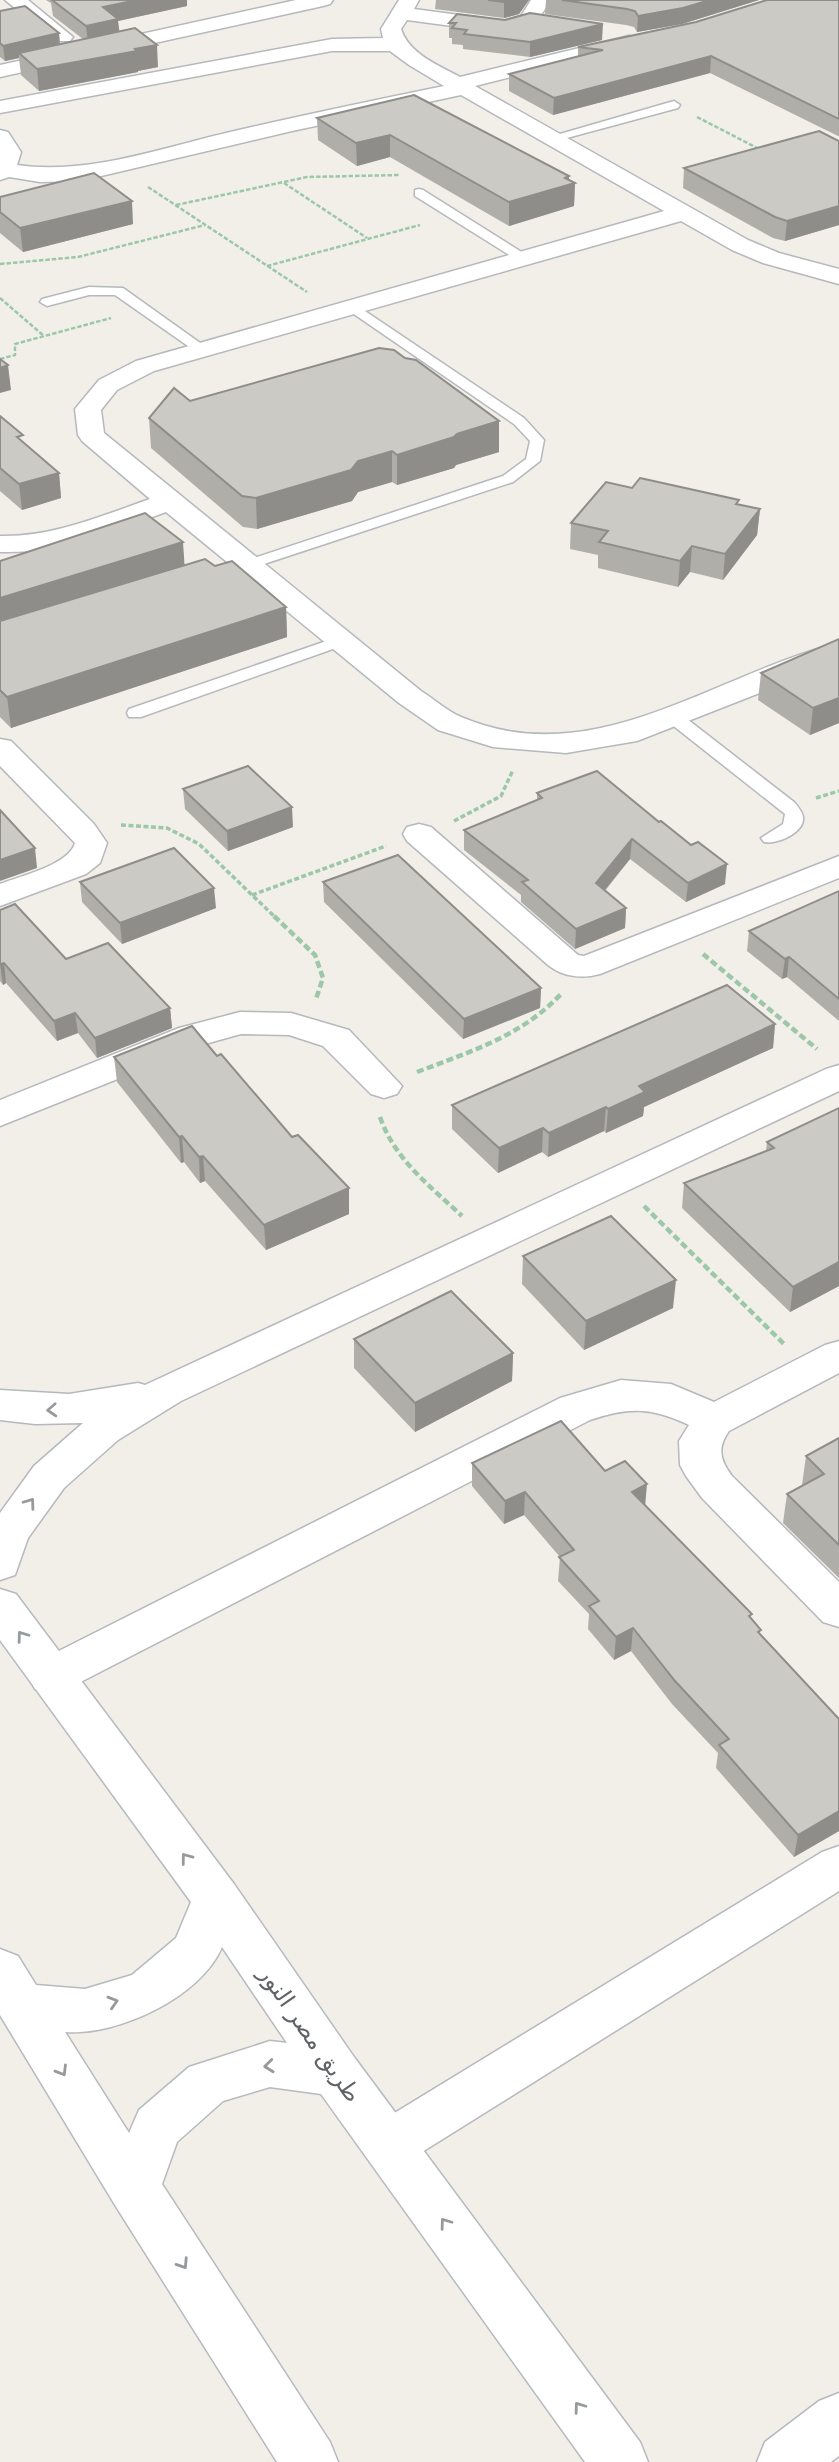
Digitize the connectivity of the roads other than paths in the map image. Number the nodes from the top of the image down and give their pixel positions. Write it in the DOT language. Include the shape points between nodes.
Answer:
graph roads {
  1 [pos="15,0"];
  2 [pos="224,0"];
  3 [pos="323,0"];
  4 [pos="541,0"];
  5 [pos="404,6"];
  6 [pos="250,16"];
  7 [pos="528,20"];
  8 [pos="554,24"];
  9 [pos="592,29"];
  10 [pos="396,45"];
  11 [pos="83,53"];
  12 [pos="0,71"];
  13 [pos="461,86"];
  14 [pos="674,105"];
  15 [pos="0,107"];
  16 [pos="0,137"];
  17 [pos="552,138"];
  18 [pos="2,171"];
  19 [pos="419,193"];
  20 [pos="683,213"];
  21 [pos="524,258"];
  22 [pos="839,277"];
  23 [pos="47,302"];
  24 [pos="345,309"];
  25 [pos="203,350"];
  26 [pos="169,502"];
  27 [pos="0,544"];
  28 [pos="234,569"];
  29 [pos="341,641"];
  30 [pos="839,652"];
  31 [pos="135,713"];
  32 [pos="672,716"];
  33 [pos="0,748"];
  34 [pos="419,834"];
  35 [pos="770,838"];
  36 [pos="839,866"];
  37 [pos="0,896"];
  38 [pos="829,1064"];
  39 [pos="384,1086"];
  40 [pos="0,1114"];
  41 [pos="825,1362"];
  42 [pos="167,1391"];
  43 [pos="0,1405"];
  44 [pos="714,1420"];
  45 [pos="0,1563"];
  46 [pos="0,1606"];
  47 [pos="839,1610"];
  48 [pos="51,1676"];
  49 [pos="839,1866"];
  50 [pos="217,1899"];
  51 [pos="11,1988"];
  52 [pos="336,2073"];
  53 [pos="388,2144"];
  54 [pos="134,2188"];
  55 [pos="839,2421"];
  56 [pos="310,2462"];
  57 [pos="620,2462"];
  58 [pos="785,2462"];
  1 -- 11 [label="street"];
  2 -- 6 [label="street"];
  3 -- 6 [label="street"];
  4 -- 7 [label="street"];
  5 -- 7 [label="street" via="491,26"];
  5 -- 10 [label="street" via="391,29"];
  6 -- 11 [label="street"];
  7 -- 8 [label="street"];
  9 -- 13 [label="street" via="644,38"];
  10 -- 13 [label="street"];
  10 -- 15 [label="street" via="332,45"];
  11 -- 12 [label="street"];
  13 -- 17 [label="street"];
  13 -- 18 [label="street" via="80,174"];
  14 -- 17 [label="lane"];
  16 -- 18 [label="street" via="10,152"];
  17 -- 20 [label="street"];
  19 -- 21 [label="lane"];
  20 -- 21 [label="street"];
  20 -- 22 [label="street" via="760,254"];
  21 -- 24 [label="street"];
  23 -- 25 [label="lane" via="104,289 118,291"];
  24 -- 25 [label="street"];
  24 -- 28 [label="lane" via="519,421 537,440 533,461 508,478"];
  25 -- 26 [label="street" via="145,366 108,385 88,409 91,435"];
  26 -- 27 [label="street" via="51,540"];
  26 -- 28 [label="street"];
  28 -- 29 [label="street"];
  29 -- 31 [label="lane"];
  29 -- 32 [label="street" via="449,723 504,740 566,744 626,734"];
  30 -- 32 [label="street"];
  32 -- 35 [label="lane" via="788,806 794,822"];
  33 -- 37 [label="street" via="91,843 88,856 74,867"];
  34 -- 36 [label="street" via="569,965 587,968"];
  38 -- 42 [label="street" via="618,1181"];
  39 -- 40 [label="street" via="336,1038 291,1024 240,1023 192,1036"];
  41 -- 44 [label="street"];
  42 -- 43 [label="street, one-way" via="102,1407 33,1410"];
  45 -- 42 [label="street, one-way" via="8,1534 49,1478 103,1429"];
  44 -- 47 [label="street" via="700,1441 701,1465 717,1487"];
  44 -- 48 [label="street" via="671,1399 621,1395 576,1409"];
  48 -- 46 [label="street, طريق مصر النور, one-way"];
  50 -- 48 [label="street, طريق مصر النور, one-way"];
  49 -- 53 [label="street"];
  51 -- 50 [label="street, one-way" via="85,2011 147,1992 195,1952"];
  50 -- 52 [label="street, طريق مصر النور"];
  51 -- 54 [label="street, one-way"];
  52 -- 53 [label="street, طريق مصر النور"];
  52 -- 54 [label="street, one-way" via="270,2064 207,2083 157,2127"];
  57 -- 53 [label="street, طريق مصر النور, one-way"];
  54 -- 56 [label="street, one-way"];
  55 -- 58 [label="street"];
}
